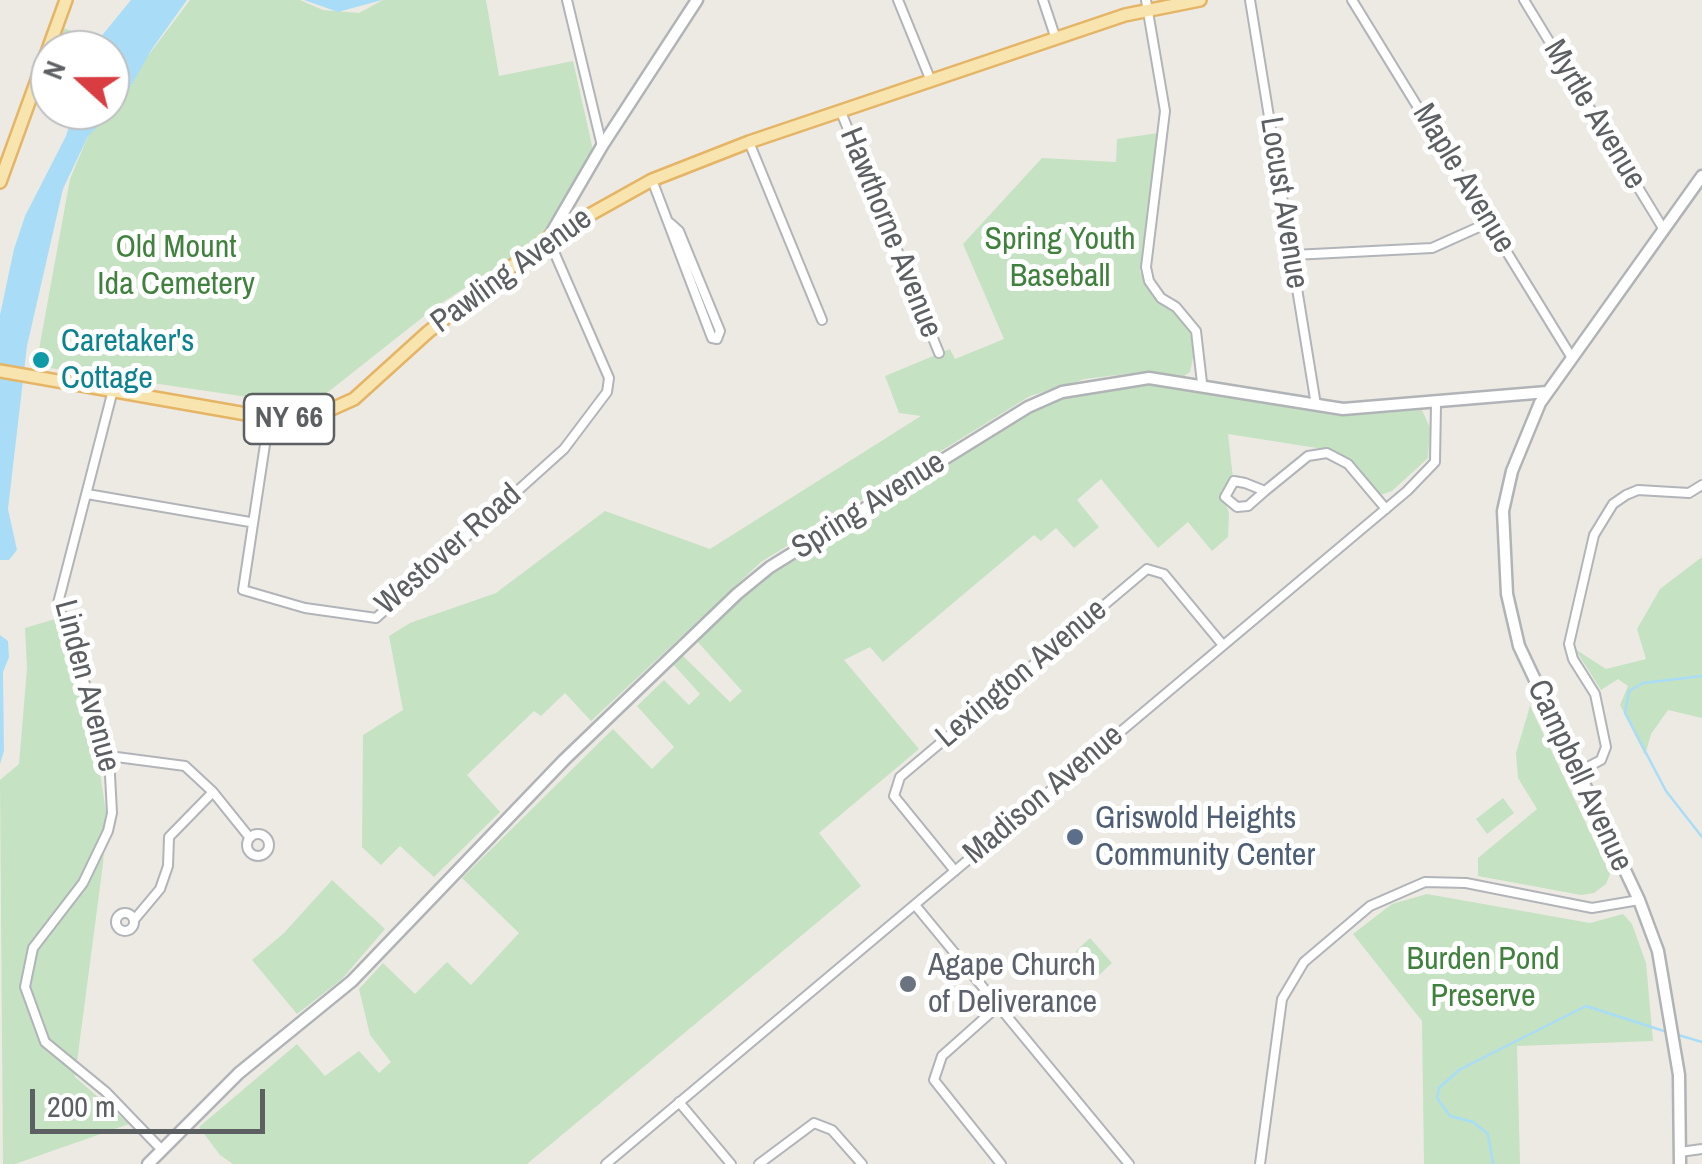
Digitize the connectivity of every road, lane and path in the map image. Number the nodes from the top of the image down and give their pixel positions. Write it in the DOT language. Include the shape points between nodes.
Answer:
graph roads {
  1 [pos="66,0"];
  2 [pos="566,0"];
  3 [pos="697,0"];
  4 [pos="898,0"];
  5 [pos="1043,0"];
  6 [pos="1200,0"];
  7 [pos="1250,0"];
  8 [pos="1352,0"];
  9 [pos="1524,0"];
  10 [pos="1147,5"];
  11 [pos="1056,38"];
  12 [pos="930,81"];
  13 [pos="841,112"];
  14 [pos="748,142"];
  15 [pos="602,146"];
  16 [pos="1702,176"];
  17 [pos="652,180"];
  18 [pos="0,182"];
  19 [pos="1490,222"];
  20 [pos="670,224"];
  21 [pos="1664,230"];
  22 [pos="548,238"];
  23 [pos="1292,256"];
  24 [pos="822,320"];
  25 [pos="938,353"];
  26 [pos="1572,359"];
  27 [pos="0,371"];
  28 [pos="1202,383"];
  29 [pos="113,390"];
  30 [pos="1547,392"];
  31 [pos="1436,404"];
  32 [pos="1316,406"];
  33 [pos="269,418"];
  34 [pos="1702,485"];
  35 [pos="1266,491"];
  36 [pos="87,494"];
  37 [pos="1386,509"];
  38 [pos="250,522"];
  39 [pos="1222,644"];
  40 [pos="109,756"];
  41 [pos="1578,772"];
  42 [pos="213,792"];
  43 [pos="250,838"];
  44 [pos="955,871"];
  45 [pos="1639,900"];
  46 [pos="915,905"];
  47 [pos="134,920"];
  48 [pos="997,1007"];
  49 [pos="678,1102"];
  50 [pos="1702,1149"];
  51 [pos="162,1150"];
  52 [pos="1680,1158"];
  53 [pos="148,1164"];
  54 [pos="606,1164"];
  55 [pos="730,1164"];
  56 [pos="760,1164"];
  57 [pos="862,1164"];
  58 [pos="1001,1164"];
  59 [pos="1129,1164"];
  60 [pos="1260,1164"];
  1 -- 18 [label="main road"];
  2 -- 15 [label="street"];
  3 -- 15 [label="street"];
  4 -- 12 [label="street"];
  5 -- 11 [label="street"];
  6 -- 10 [label="main road, Pawling Avenue / NY 66"];
  7 -- 23 [label="street, Locust Avenue"];
  8 -- 19 [label="street, Maple Avenue"];
  9 -- 21 [label="street, Myrtle Avenue"];
  10 -- 11 [label="main road, Pawling Avenue / NY 66"];
  10 -- 28 [label="street" via="1165,111 1148,282 1196,331"];
  11 -- 12 [label="main road, Pawling Avenue / NY 66"];
  12 -- 13 [label="main road, Pawling Avenue / NY 66"];
  13 -- 14 [label="main road, Pawling Avenue / NY 66"];
  13 -- 25 [label="street, Hawthorne Avenue"];
  14 -- 17 [label="main road, Pawling Avenue / NY 66"];
  14 -- 24 [label="street"];
  15 -- 22 [label="street"];
  16 -- 21 [label="street"];
  17 -- 20 [label="street"];
  17 -- 22 [label="main road, Pawling Avenue / NY 66"];
  19 -- 23 [label="street" via="1432,248"];
  19 -- 26 [label="street, Maple Avenue"];
  20 -- 20 [label="street" via="712,338 717,338 720,331 679,230"];
  21 -- 26 [label="street"];
  22 -- 33 [label="main road, Pawling Avenue / NY 66" via="354,398 316,416"];
  22 -- 38 [label="street, Westover Road" via="609,386 564,449 376,618 246,592"];
  23 -- 32 [label="street, Locust Avenue"];
  26 -- 30 [label="street"];
  27 -- 29 [label="main road, Pawling Avenue / NY 66"];
  28 -- 32 [label="street, Spring Avenue"];
  28 -- 51 [label="street, Spring Avenue" via="1134,380 1044,398 770,567 564,760 352,981 239,1073"];
  29 -- 33 [label="main road, Pawling Avenue / NY 66"];
  29 -- 36 [label="street, Linden Avenue"];
  30 -- 31 [label="street, Spring Avenue"];
  30 -- 41 [label="street, Campbell Avenue" via="1512,472 1503,554 1520,646"];
  31 -- 32 [label="street, Spring Avenue"];
  31 -- 37 [label="street, Madison Avenue" via="1435,462"];
  33 -- 38 [label="street"];
  34 -- 41 [label="street" via="1689,493 1626,495 1594,535 1570,644 1595,694 1606,748 1600,760"];
  35 -- 35 [label="street" via="1242,508 1225,497 1234,481"];
  35 -- 37 [label="street" via="1308,456 1328,453 1348,464"];
  36 -- 38 [label="street"];
  36 -- 40 [label="street, Linden Avenue" via="58,604"];
  37 -- 39 [label="street, Madison Avenue"];
  39 -- 44 [label="street, Madison Avenue"];
  39 -- 44 [label="street, Lexington Avenue" via="1164,574 1142,572 894,786 898,803"];
  40 -- 42 [label="street" via="176,762"];
  40 -- 51 [label="street, Linden Avenue" via="108,831 83,883 33,948 24,987 45,1042"];
  41 -- 45 [label="street, Campbell Avenue"];
  42 -- 43 [label="street"];
  42 -- 47 [label="street" via="169,837 160,889"];
  44 -- 46 [label="street, Madison Avenue"];
  45 -- 52 [label="street, Campbell Avenue" via="1672,1016"];
  45 -- 60 [label="street" via="1592,908 1466,883 1425,882 1370,906 1304,962 1282,998"];
  46 -- 48 [label="street"];
  46 -- 49 [label="street, Madison Avenue"];
  48 -- 58 [label="street" via="942,1056 934,1080"];
  48 -- 59 [label="street"];
  49 -- 54 [label="street, Madison Avenue"];
  49 -- 55 [label="street"];
  50 -- 52 [label="street"];
  51 -- 53 [label="street, Spring Avenue"];
  56 -- 57 [label="street" via="814,1124 832,1130"];
}
